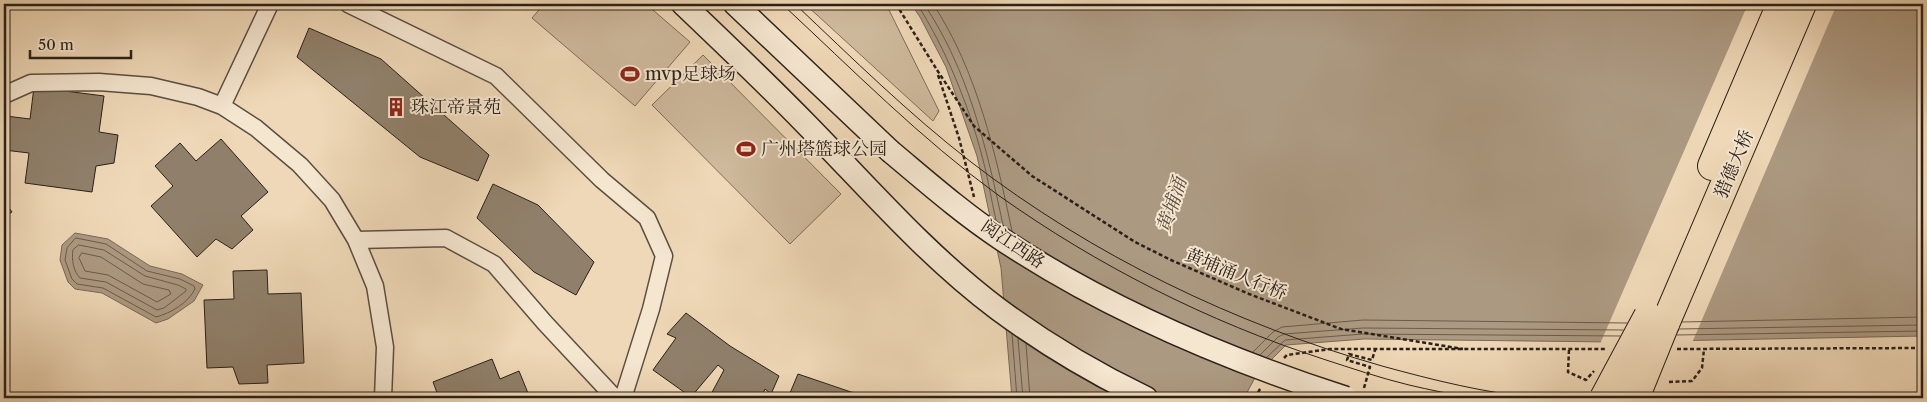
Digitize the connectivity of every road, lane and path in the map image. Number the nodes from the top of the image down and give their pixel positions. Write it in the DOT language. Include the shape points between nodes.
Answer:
graph roads {
  1 [pos="270,4"];
  2 [pos="348,4"];
  3 [pos="683,4"];
  4 [pos="735,4"];
  5 [pos="896,4"];
  6 [pos="1781,4"];
  7 [pos="1802,4"];
  8 [pos="937,70"];
  9 [pos="4,95"];
  10 [pos="222,106"];
  11 [pos="976,203"];
  12 [pos="356,240"];
  13 [pos="1656,320"];
  14 [pos="1923,348"];
  15 [pos="1675,349"];
  16 [pos="1704,349"];
  17 [pos="1375,350"];
  18 [pos="1472,350"];
  19 [pos="1570,350"];
  20 [pos="1608,350"];
  21 [pos="1281,361"];
  22 [pos="1598,368"];
  23 [pos="1264,382"];
  24 [pos="1669,382"];
  25 [pos="1355,393"];
  26 [pos="383,398"];
  27 [pos="615,398"];
  28 [pos="623,398"];
  29 [pos="1146,398"];
  30 [pos="1255,398"];
  31 [pos="1604,398"];
  32 [pos="1613,398"];
  33 [pos="1634,398"];
  34 [pos="1643,398"];
  1 -- 10 [label="street"];
  2 -- 28 [label="street" via="496,76 602,180 647,218 664,256"];
  3 -- 29 [label="main road" via="957,275 997,308 1064,354"];
  4 -- 25 [label="main road, 阅江西路, bridge" via="890,151 1030,258 1113,304 1227,356 1282,377"];
  5 -- 8 [label="path"];
  6 -- 13 [label="highway, 猎德大桥"];
  7 -- 13 [label="highway, 猎德大桥"];
  8 -- 11 [label="path"];
  8 -- 18 [label="path, 黄埔涌人行桥" via="974,126 1032,176 1136,242 1249,294 1340,329"];
  9 -- 10 [label="street" via="32,82 99,82 151,86"];
  10 -- 12 [label="street" via="256,128 300,165 332,200"];
  12 -- 26 [label="street" via="375,286 385,347"];
  12 -- 27 [label="street" via="446,238 494,264"];
  13 -- 31 [label="highway, bridge"];
  13 -- 32 [label="highway, bridge"];
  13 -- 33 [label="highway, bridge"];
  13 -- 34 [label="highway, bridge"];
  14 -- 16 [label="path"];
  15 -- 16 [label="path"];
  16 -- 24 [label="path" via="1702,368 1692,381"];
  17 -- 18 [label="path"];
  17 -- 21 [label="path" via="1330,349 1287,355"];
  17 -- 25 [label="path" via="1372,360 1349,354 1347,360 1370,367"];
  18 -- 19 [label="path"];
  19 -- 20 [label="path"];
  19 -- 22 [label="path" via="1568,372 1586,380"];
  23 -- 30 [label="path"];
}
